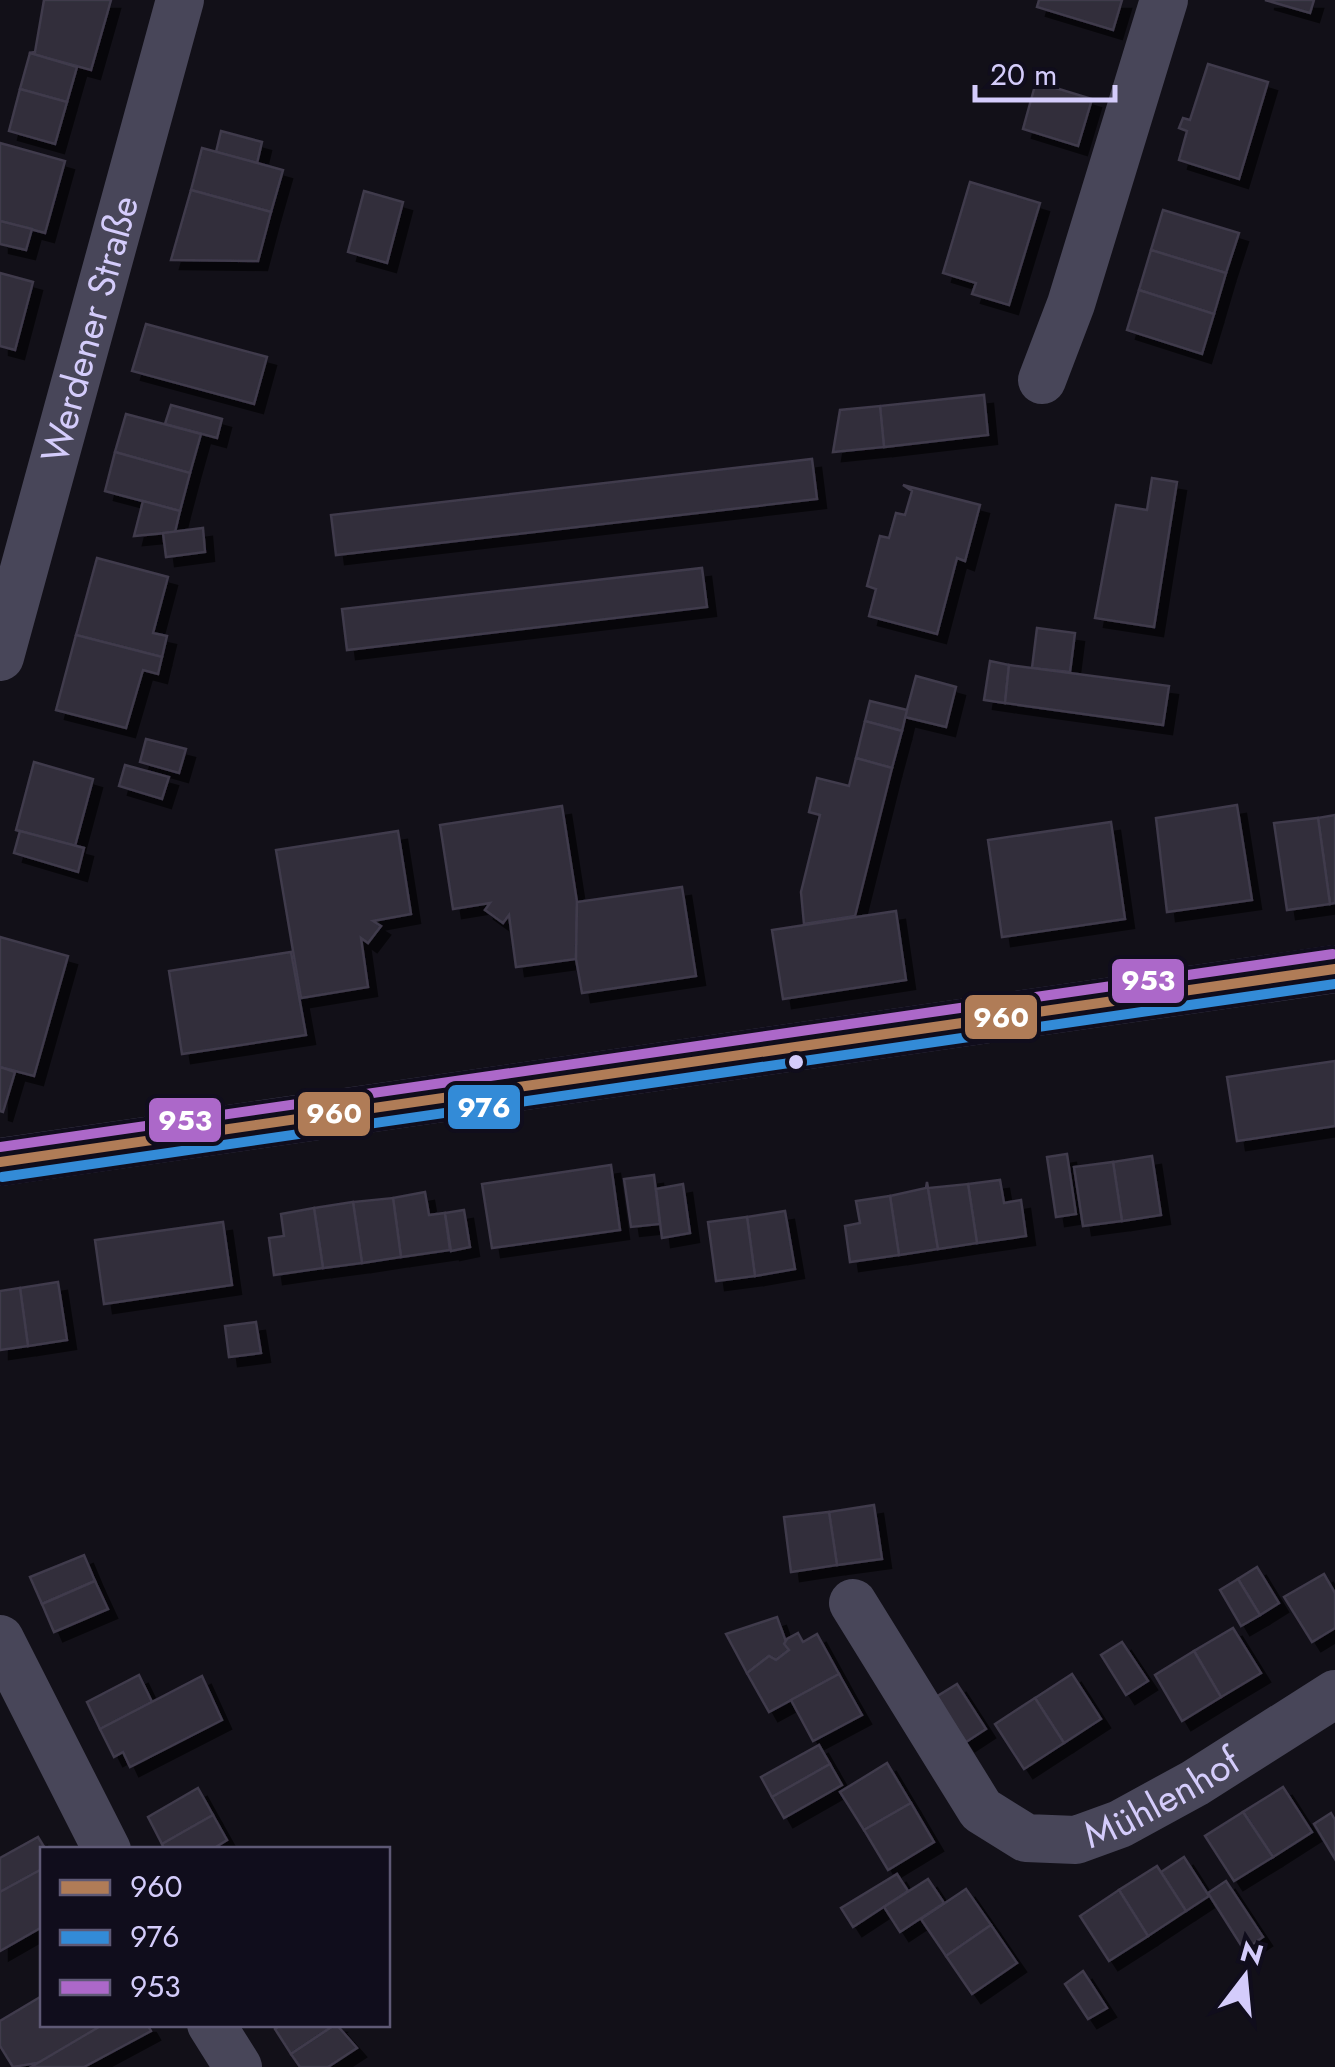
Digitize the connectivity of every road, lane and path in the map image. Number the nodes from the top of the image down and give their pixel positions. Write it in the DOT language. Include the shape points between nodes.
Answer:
graph roads {
  1 [pos="180,0"];
  2 [pos="1164,0"];
  3 [pos="1042,380"];
  4 [pos="0,657"];
  5 [pos="1335,969"];
  6 [pos="0,1162"];
  7 [pos="853,1603"];
  8 [pos="0,1639"];
  9 [pos="1335,1694"];
  10 [pos="106,1847"];
  11 [pos="213,2027"];
  12 [pos="238,2067"];
  1 -- 4 [label="street, Werdener Straße"];
  2 -- 3 [label="street"];
  5 -- 6 [label="street"];
  7 -- 9 [label="street, Mühlenhof" via="982,1810 1026,1838 1076,1840 1120,1824"];
  8 -- 10 [label="street"];
  11 -- 12 [label="street"];
}
